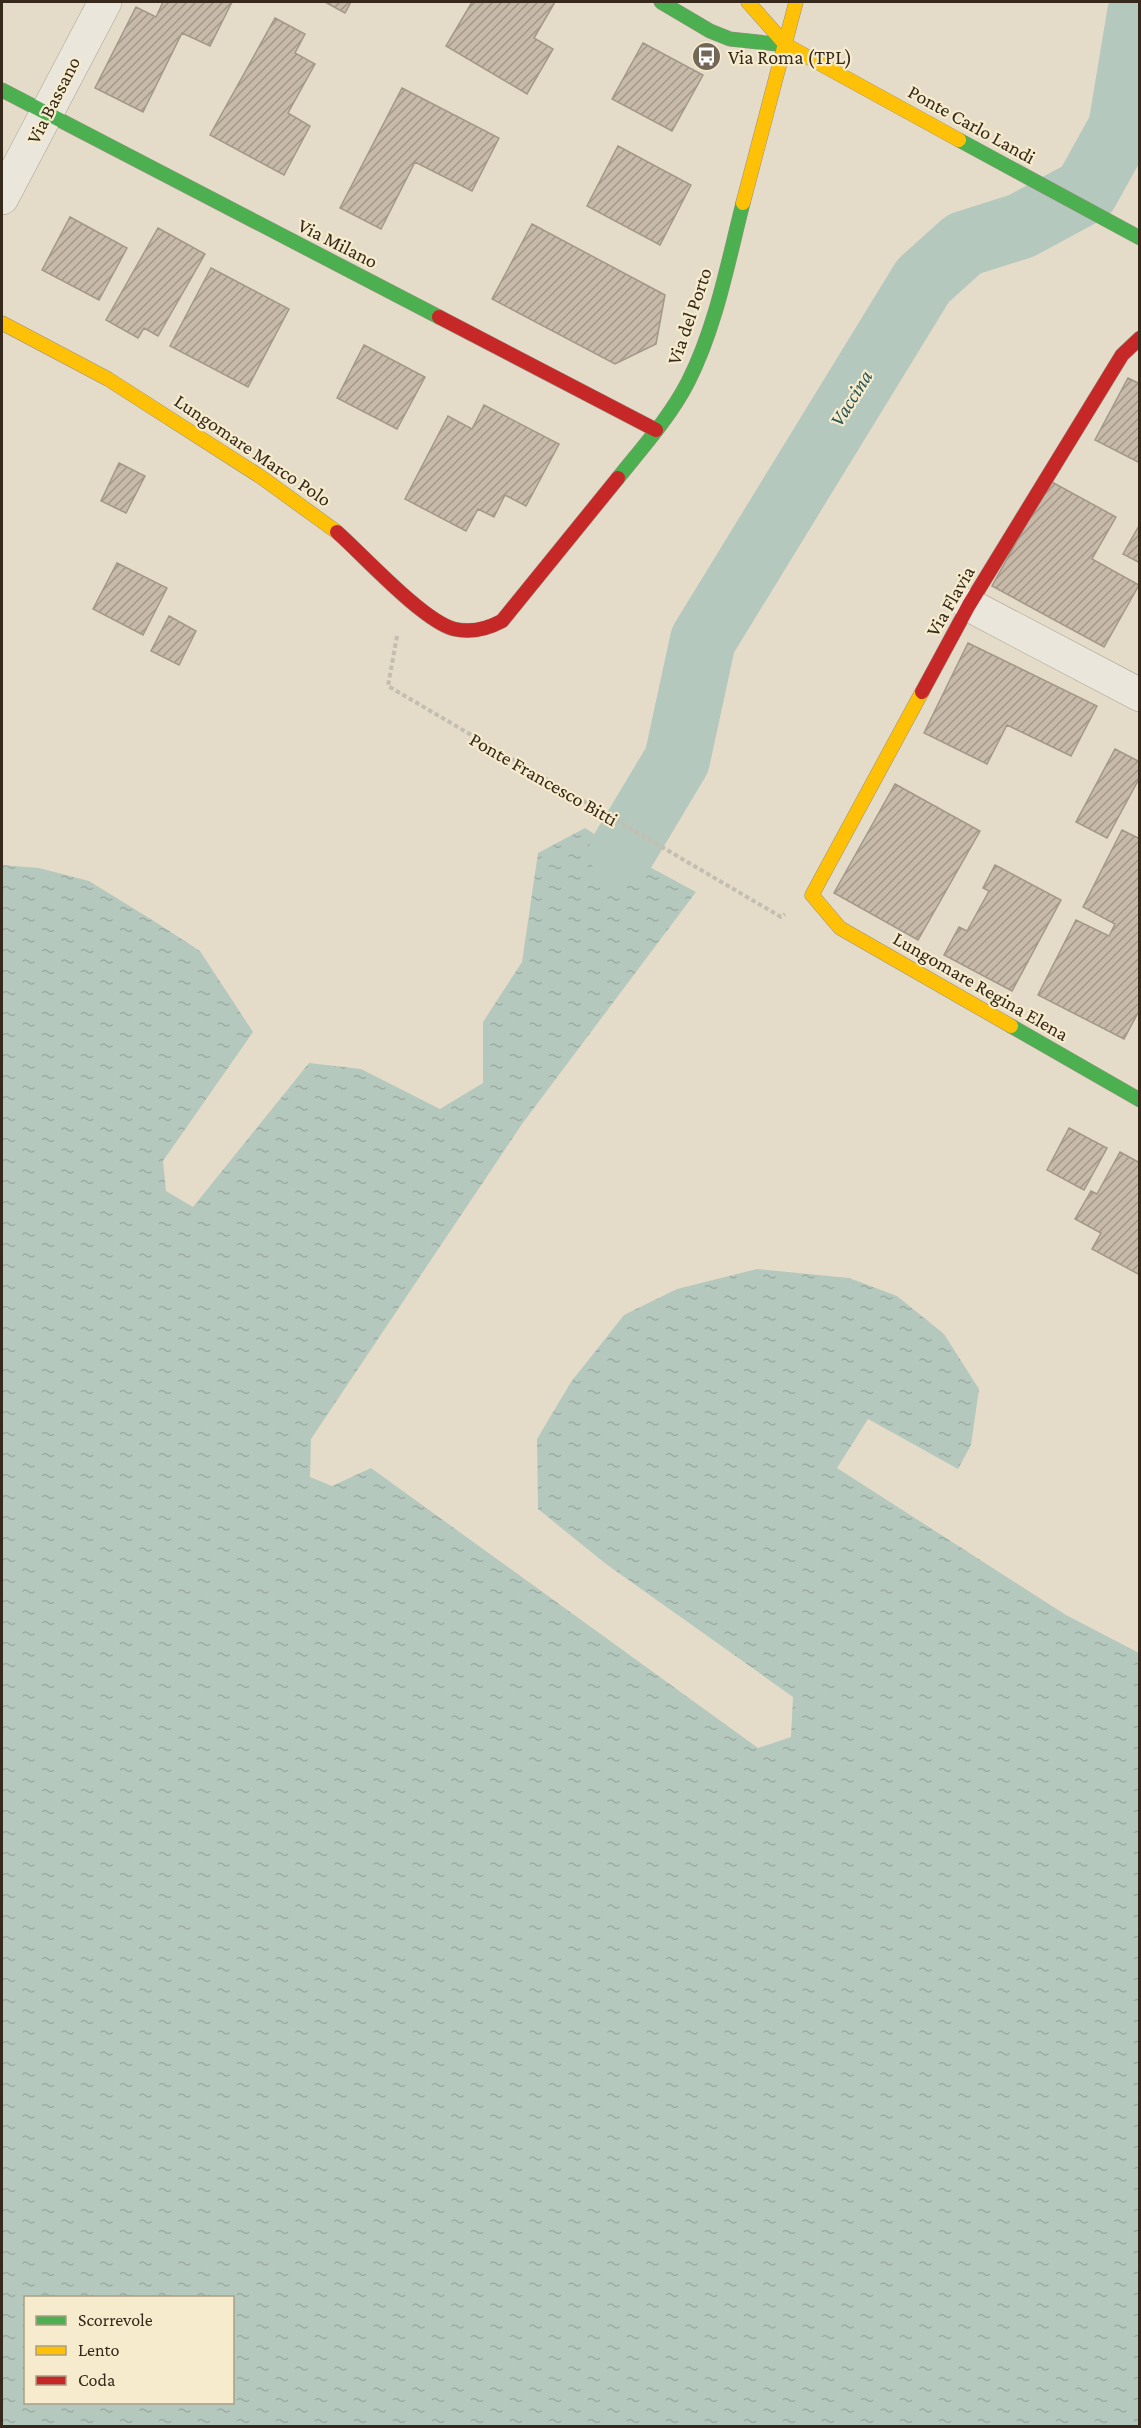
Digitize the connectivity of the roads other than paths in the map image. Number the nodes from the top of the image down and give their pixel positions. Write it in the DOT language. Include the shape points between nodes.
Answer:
graph roads {
  1 [pos="105,2"];
  2 [pos="661,2"];
  3 [pos="748,2"];
  4 [pos="796,2"];
  5 [pos="786,45"];
  6 [pos="2,90"];
  7 [pos="46,113"];
  8 [pos="2,198"];
  9 [pos="1138,237"];
  10 [pos="2,323"];
  11 [pos="1140,338"];
  12 [pos="657,430"];
  13 [pos="969,605"];
  14 [pos="465,632"];
  15 [pos="1140,695"];
  16 [pos="812,895"];
  17 [pos="1140,1100"];
  1 -- 7 [label="street, Via Bassano"];
  2 -- 5 [label="street" via="730,39"];
  3 -- 5 [label="street"];
  4 -- 5 [label="street, Via del Porto"];
  5 -- 9 [label="street, Ponte Carlo Landi"];
  5 -- 12 [label="street, Via del Porto" via="710,328 688,382"];
  6 -- 7 [label="street, Via Milano"];
  7 -- 8 [label="street, Via Bassano"];
  7 -- 12 [label="street, Via Milano"];
  10 -- 14 [label="street, Lungomare Marco Polo" via="108,378 236,460 331,528 431,618"];
  11 -- 13 [label="street, Via Flavia" via="1122,355"];
  12 -- 14 [label="street, Via del Porto" via="502,621 485,630"];
  13 -- 15 [label="street"];
  13 -- 16 [label="street, Via Flavia"];
  16 -- 17 [label="street, Lungomare Regina Elena" via="840,928"];
}
